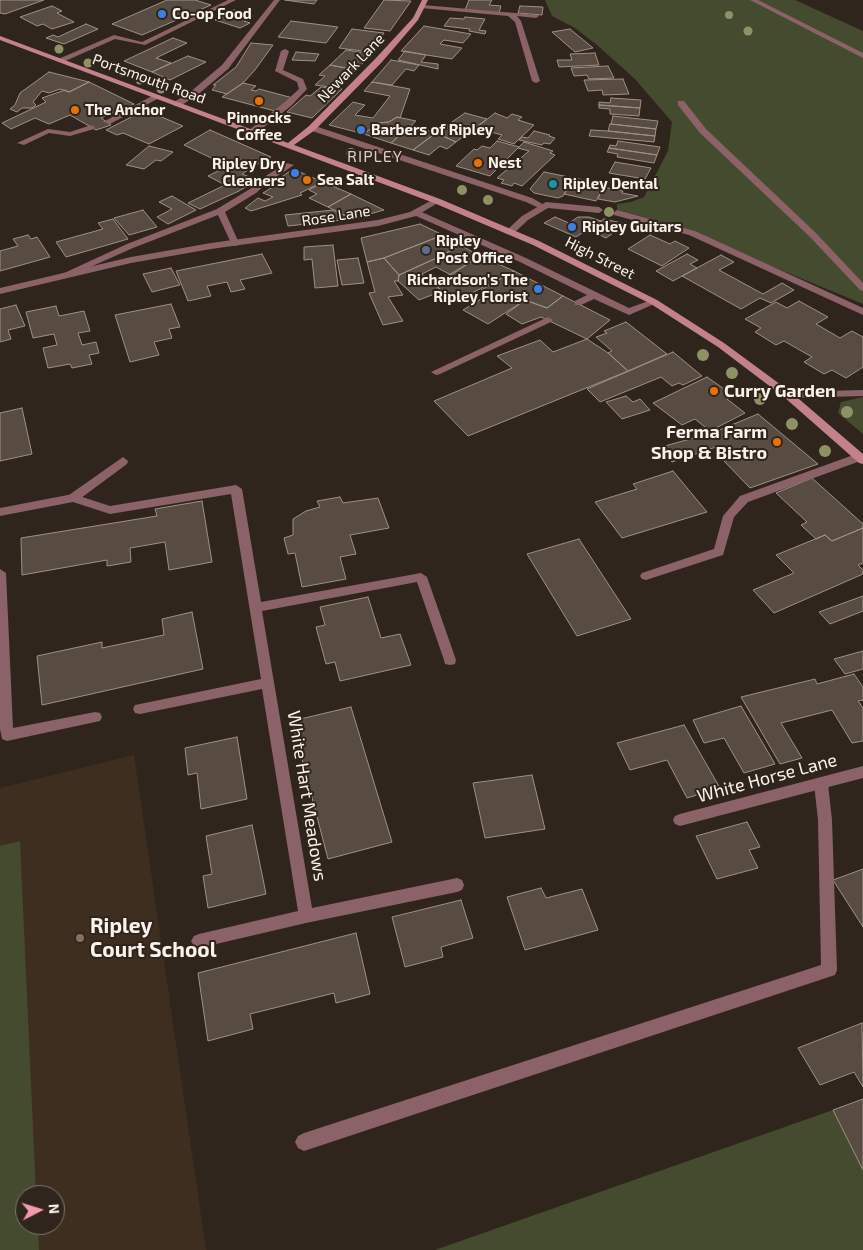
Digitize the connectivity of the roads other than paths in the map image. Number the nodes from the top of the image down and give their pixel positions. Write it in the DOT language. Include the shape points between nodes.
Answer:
graph roads {
  1 [pos="233,0"];
  2 [pos="277,0"];
  3 [pos="753,0"];
  4 [pos="424,4"];
  5 [pos="511,15"];
  6 [pos="536,16"];
  7 [pos="0,38"];
  8 [pos="285,51"];
  9 [pos="863,56"];
  10 [pos="60,60"];
  11 [pos="536,82"];
  12 [pos="157,97"];
  13 [pos="177,104"];
  14 [pos="681,104"];
  15 [pos="107,122"];
  16 [pos="91,127"];
  17 [pos="312,128"];
  18 [pos="252,132"];
  19 [pos="21,143"];
  20 [pos="288,146"];
  21 [pos="290,164"];
  22 [pos="437,200"];
  23 [pos="542,206"];
  24 [pos="599,210"];
  25 [pos="220,211"];
  26 [pos="417,213"];
  27 [pos="617,213"];
  28 [pos="511,231"];
  29 [pos="235,243"];
  30 [pos="67,274"];
  31 [pos="863,288"];
  32 [pos="0,291"];
  33 [pos="594,295"];
  34 [pos="654,302"];
  35 [pos="578,304"];
  36 [pos="863,312"];
  37 [pos="548,320"];
  38 [pos="436,372"];
  39 [pos="863,393"];
  40 [pos="788,395"];
  41 [pos="861,458"];
  42 [pos="123,461"];
  43 [pos="73,498"];
  44 [pos="0,512"];
  45 [pos="0,573"];
  46 [pos="646,576"];
  47 [pos="256,608"];
  48 [pos="450,660"];
  49 [pos="268,683"];
  50 [pos="140,709"];
  51 [pos="94,717"];
  52 [pos="863,772"];
  53 [pos="821,784"];
  54 [pos="680,820"];
  55 [pos="457,885"];
  56 [pos="306,916"];
  57 [pos="199,941"];
  58 [pos="304,1142"];
  1 -- 10 [label="street" via="143,44 114,37"];
  2 -- 13 [label="street" via="225,67"];
  3 -- 9 [label="street"];
  4 -- 5 [label="street"];
  4 -- 17 [label="main road, Newark Lane" via="416,20"];
  5 -- 6 [label="street"];
  5 -- 11 [label="street" via="518,21"];
  7 -- 10 [label="main road, Portsmouth Road"];
  8 -- 18 [label="street" via="279,71 300,81 303,89"];
  10 -- 12 [label="main road, Portsmouth Road"];
  12 -- 13 [label="main road, Portsmouth Road"];
  12 -- 15 [label="street"];
  13 -- 18 [label="main road, Portsmouth Road"];
  14 -- 31 [label="street" via="704,131 813,235"];
  16 -- 19 [label="street" via="70,134 48,131"];
  17 -- 20 [label="main road, Newark Lane"];
  17 -- 23 [label="street"];
  18 -- 20 [label="main road, Portsmouth Road"];
  20 -- 22 [label="main road, High Street"];
  21 -- 25 [label="street, Rose Lane"];
  22 -- 26 [label="street, Rose Lane"];
  22 -- 28 [label="main road, High Street"];
  23 -- 24 [label="street" via="553,204"];
  23 -- 28 [label="street"];
  25 -- 29 [label="street"];
  25 -- 30 [label="street, Rose Lane"];
  26 -- 29 [label="street, Rose Lane" via="337,230"];
  26 -- 33 [label="street"];
  27 -- 36 [label="street" via="692,233"];
  28 -- 34 [label="main road, High Street"];
  29 -- 30 [label="street, Rose Lane"];
  30 -- 32 [label="street, Rose Lane"];
  33 -- 34 [label="street" via="629,312"];
  33 -- 35 [label="street"];
  34 -- 40 [label="main road, High Street" via="722,345"];
  37 -- 38 [label="street"];
  39 -- 40 [label="street"];
  40 -- 41 [label="main road, High Street"];
  41 -- 46 [label="street" via="744,499 730,516 719,552"];
  42 -- 43 [label="street"];
  43 -- 44 [label="street, White Hart Meadows"];
  43 -- 47 [label="street, White Hart Meadows" via="110,510 236,489"];
  45 -- 51 [label="street" via="7,735"];
  47 -- 48 [label="street" via="421,577"];
  47 -- 49 [label="street, White Hart Meadows"];
  49 -- 50 [label="street"];
  49 -- 56 [label="street, White Hart Meadows"];
  52 -- 53 [label="street, White Horse Lane"];
  53 -- 54 [label="street, White Horse Lane"];
  53 -- 58 [label="street" via="829,970"];
  55 -- 56 [label="street"];
  56 -- 57 [label="street"];
}
